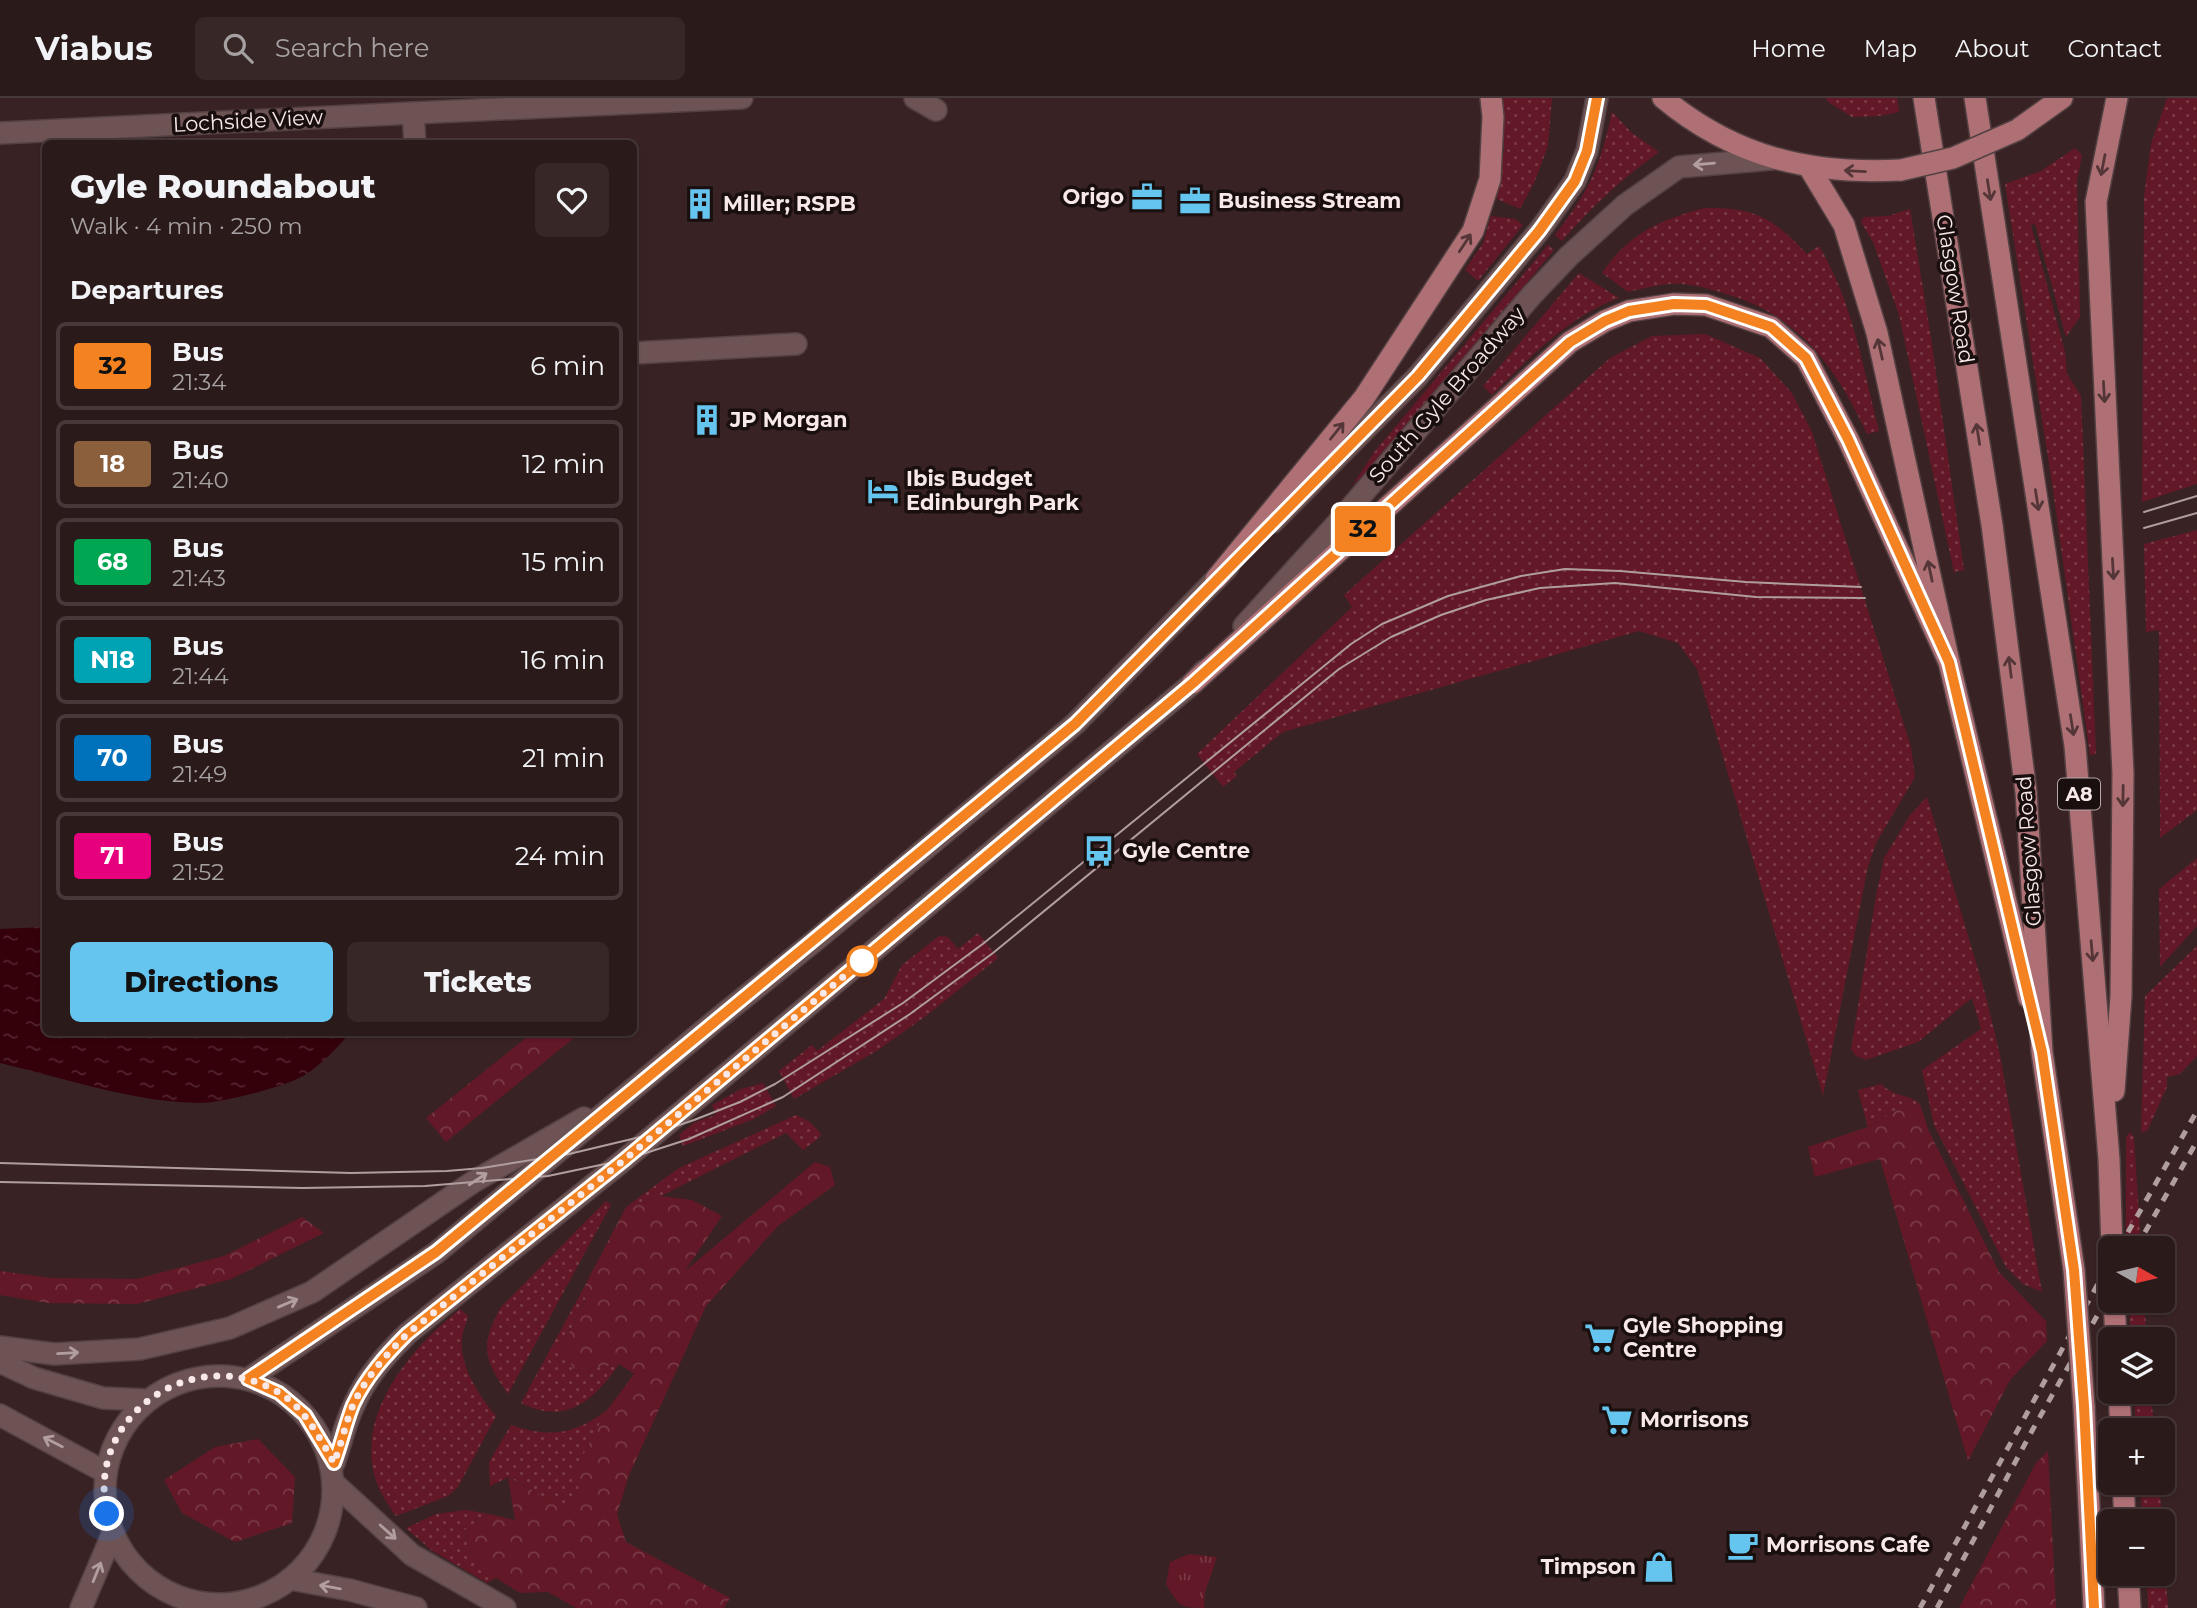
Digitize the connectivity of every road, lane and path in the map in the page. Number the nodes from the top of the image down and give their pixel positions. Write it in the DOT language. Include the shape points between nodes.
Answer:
graph roads {
  1 [pos="742,98"];
  2 [pos="915,98"];
  3 [pos="1491,98"];
  4 [pos="1597,98"];
  5 [pos="1663,98"];
  6 [pos="1924,98"];
  7 [pos="1975,98"];
  8 [pos="2062,98"];
  9 [pos="2116,98"];
  10 [pos="936,110"];
  11 [pos="413,113"];
  12 [pos="0,134"];
  13 [pos="415,140"];
  14 [pos="1772,159"];
  15 [pos="1810,167"];
  16 [pos="796,344"];
  17 [pos="637,353"];
  18 [pos="1216,579"];
  19 [pos="1949,662"];
  20 [pos="1193,683"];
  21 [pos="2042,1052"];
  22 [pos="631,1091"];
  23 [pos="2109,1159"];
  24 [pos="2111,1236"];
  25 [pos="0,1348"];
  26 [pos="0,1362"];
  27 [pos="248,1379"];
  28 [pos="147,1400"];
  29 [pos="0,1415"];
  30 [pos="334,1463"];
  31 [pos="105,1472"];
  32 [pos="337,1486"];
  33 [pos="112,1535"];
  34 [pos="290,1579"];
  35 [pos="2129,1586"];
  36 [pos="200,1606"];
  37 [pos="81,1608"];
  38 [pos="416,1608"];
  39 [pos="505,1608"];
  40 [pos="2094,1608"];
  41 [pos="2130,1608"];
  1 -- 11 [label="street, Lochside View"];
  2 -- 10 [label="street"];
  18 -- 3 [label="main road, one-way" via="1364,398 1473,231 1490,179"];
  4 -- 18 [label="street, South Gyle Broadway" via="1587,151 1575,181 1539,231 1418,376"];
  5 -- 14 [label="main road" via="1727,140"];
  21 -- 6 [label="main road, Glasgow Road / A8, one-way" via="2026,792 1992,525"];
  7 -- 23 [label="main road, A8, one-way" via="2076,746"];
  8 -- 15 [label="main road, one-way, bridge" via="2017,130 1953,158 1901,170"];
  9 -- 23 [label="main road, one-way" via="2096,202 2123,773 2121,996"];
  11 -- 12 [label="street, Lochside View"];
  11 -- 13 [label="street"];
  14 -- 15 [label="main road"];
  14 -- 20 [label="street, South Gyle Broadway, one-way" via="1679,167 1625,205 1531,296 1342,518"];
  19 -- 15 [label="main road, one-way" via="1877,333 1844,225"];
  16 -- 17 [label="street"];
  18 -- 22 [label="street, South Gyle Broadway" via="1075,724"];
  19 -- 20 [label="main road" via="1848,439 1806,358 1771,327 1706,305 1674,304 1629,311 1570,342"];
  19 -- 21 [label="main road"];
  20 -- 30 [label="street, South Gyle Broadway" via="624,1160 407,1334 383,1357 362,1389"];
  21 -- 40 [label="main road, Glasgow Road / A8, bridge" via="2074,1270"];
  25 -- 22 [label="street, one-way" via="54,1354 139,1349 230,1328 312,1292 492,1170"];
  22 -- 27 [label="street, South Gyle Broadway" via="436,1252"];
  23 -- 24 [label="main road, A8"];
  26 -- 28 [label="street" via="34,1378 103,1398"];
  27 -- 28 [label="street, South Gyle Broadway" via="222,1375 195,1378"];
  27 -- 30 [label="street, South Gyle Broadway" via="279,1393 305,1415"];
  28 -- 31 [label="street, South Gyle Broadway" via="127,1420 113,1444"];
  31 -- 29 [label="street, one-way"];
  30 -- 32 [label="street, South Gyle Broadway"];
  31 -- 33 [label="street, South Gyle Broadway" via="104,1504"];
  32 -- 34 [label="street, South Gyle Broadway" via="316,1551"];
  32 -- 39 [label="street, one-way" via="412,1555"];
  33 -- 36 [label="street, South Gyle Broadway" via="127,1560 148,1581"];
  37 -- 33 [label="street, one-way"];
  34 -- 36 [label="street, South Gyle Broadway" via="264,1595 234,1604"];
  38 -- 34 [label="street, one-way"];
  35 -- 41 [label="main road"];
}
